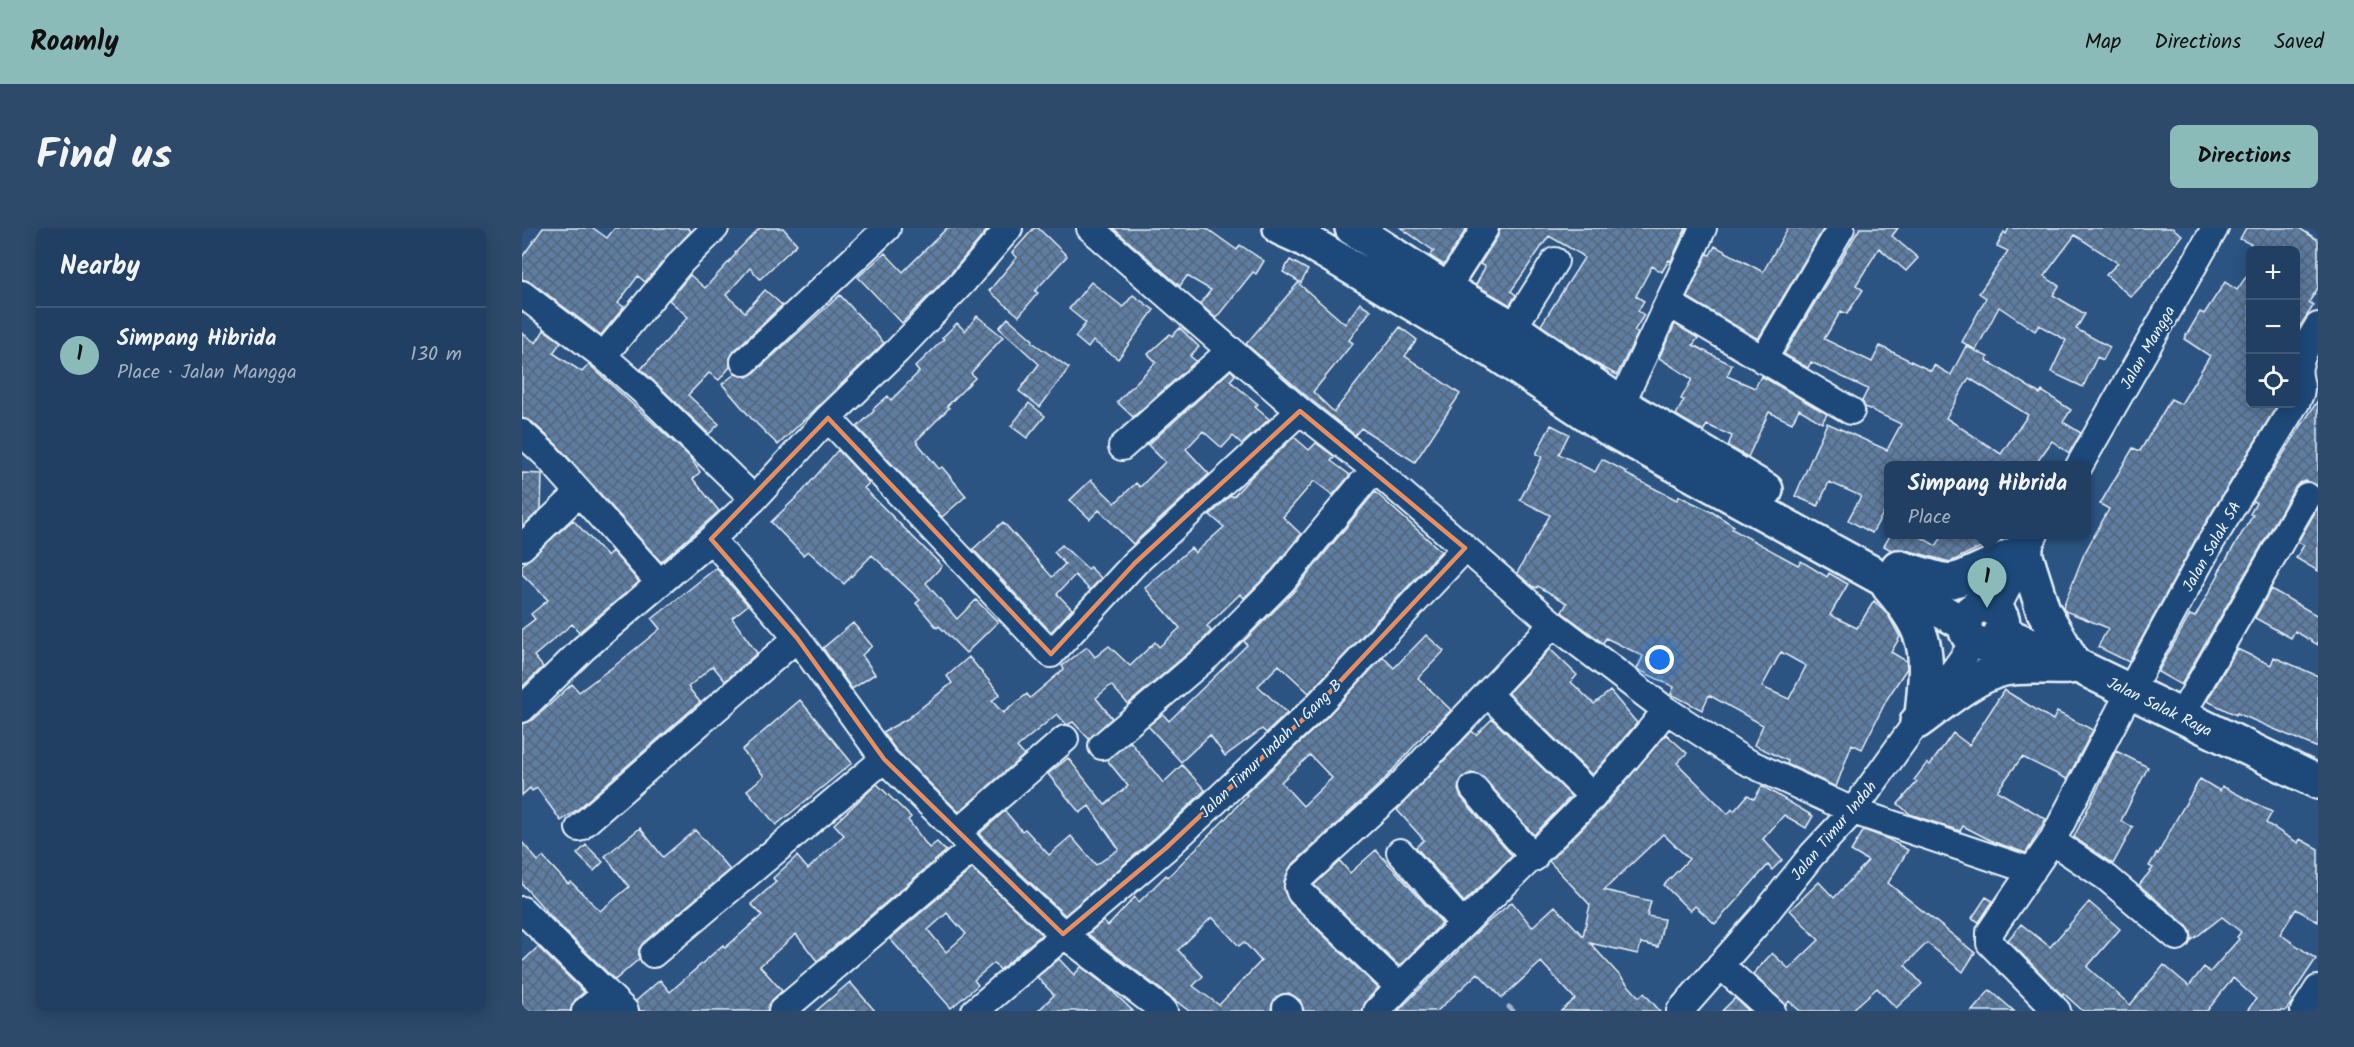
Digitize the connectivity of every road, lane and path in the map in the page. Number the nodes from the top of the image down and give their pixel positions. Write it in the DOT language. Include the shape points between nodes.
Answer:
graph roads {
  1 [pos="715,228"];
  2 [pos="887,228"];
  3 [pos="1009,228"];
  4 [pos="1090,228"];
  5 [pos="1352,228"];
  6 [pos="1485,228"];
  7 [pos="1703,228"];
  8 [pos="1841,228"];
  9 [pos="2213,229"];
  10 [pos="1297,231"];
  11 [pos="1555,261"];
  12 [pos="1446,289"];
  13 [pos="522,294"];
  14 [pos="1668,303"];
  15 [pos="2318,326"];
  16 [pos="1513,328"];
  17 [pos="1230,350"];
  18 [pos="603,356"];
  19 [pos="1763,360"];
  20 [pos="744,362"];
  21 [pos="2300,363"];
  22 [pos="2300,377"];
  23 [pos="2300,393"];
  24 [pos="1621,404"];
  25 [pos="2292,408"];
  26 [pos="1300,411"];
  27 [pos="1851,411"];
  28 [pos="828,418"];
  29 [pos="522,433"];
  30 [pos="1122,447"];
  31 [pos="2081,461"];
  32 [pos="1374,469"];
  33 [pos="579,493"];
  34 [pos="2307,496"];
  35 [pos="754,499"];
  36 [pos="711,539"];
  37 [pos="2029,545"];
  38 [pos="522,546"];
  39 [pos="1465,548"];
  40 [pos="1889,571"];
  41 [pos="659,582"];
  42 [pos="1553,624"];
  43 [pos="1981,624"];
  44 [pos="797,638"];
  45 [pos="2077,666"];
  46 [pos="2130,691"];
  47 [pos="1488,694"];
  48 [pos="522,709"];
  49 [pos="1666,710"];
  50 [pos="2181,716"];
  51 [pos="1920,719"];
  52 [pos="1065,739"];
  53 [pos="1102,746"];
  54 [pos="884,759"];
  55 [pos="2318,782"];
  56 [pos="1473,788"];
  57 [pos="1593,797"];
  58 [pos="1853,811"];
  59 [pos="579,828"];
  60 [pos="965,840"];
  61 [pos="2052,841"];
  62 [pos="1400,852"];
  63 [pos="1534,858"];
  64 [pos="2032,871"];
  65 [pos="526,923"];
  66 [pos="1463,924"];
  67 [pos="1063,934"];
  68 [pos="2177,937"];
  69 [pos="653,954"];
  70 [pos="1720,965"];
  71 [pos="1399,987"];
  72 [pos="2318,989"];
  73 [pos="607,993"];
  74 [pos="585,1011"];
  75 [pos="625,1011"];
  76 [pos="782,1011"];
  77 [pos="975,1011"];
  78 [pos="1164,1011"];
  79 [pos="1377,1011"];
  80 [pos="1680,1011"];
  81 [pos="1772,1011"];
  82 [pos="2057,1011"];
  83 [pos="2304,1011"];
  1 -- 18 [label="street" via="682,261"];
  2 -- 20 [label="street"];
  3 -- 28 [label="street" via="963,282"];
  4 -- 17 [label="street"];
  5 -- 12 [label="main road"];
  6 -- 12 [label="street"];
  7 -- 14 [label="street"];
  8 -- 19 [label="street"];
  9 -- 31 [label="street, Jalan Mangga"];
  10 -- 40 [label="main road" via="1494,352 1608,428"];
  11 -- 16 [label="street"];
  12 -- 16 [label="main road"];
  13 -- 18 [label="street"];
  14 -- 19 [label="street"];
  14 -- 24 [label="street"];
  15 -- 21 [label="street, Jalan Salak 5A"];
  16 -- 24 [label="main road"];
  17 -- 26 [label="street"];
  17 -- 30 [label="street"];
  18 -- 35 [label="street"];
  19 -- 27 [label="street"];
  22 -- 23 [label="street, Jalan Salak 5A"];
  24 -- 40 [label="main road"];
  25 -- 46 [label="street, Jalan Salak 5A" via="2211,542"];
  26 -- 28 [label="street" via="1135,563 1051,654"];
  26 -- 32 [label="street"];
  28 -- 35 [label="street"];
  29 -- 33 [label="street"];
  32 -- 39 [label="street"];
  32 -- 53 [label="street" via="1283,580 1209,655"];
  33 -- 38 [label="street"];
  33 -- 41 [label="street"];
  34 -- 50 [label="street"];
  35 -- 36 [label="street"];
  36 -- 41 [label="street"];
  36 -- 44 [label="street"];
  37 -- 40 [label="main road" via="1951,581"];
  37 -- 43 [label="street"];
  37 -- 45 [label="main road" via="2043,610"];
  39 -- 42 [label="street"];
  39 -- 67 [label="street, Jalan Timur Indah I Gang B" via="1307,715 1166,848"];
  40 -- 43 [label="main road, Jalan Salak Raya"];
  40 -- 51 [label="main road" via="1916,622 1926,654"];
  41 -- 48 [label="street"];
  42 -- 47 [label="street"];
  42 -- 49 [label="street"];
  43 -- 45 [label="main road, Jalan Salak Raya"];
  43 -- 51 [label="street, Jalan Timur Indah"];
  44 -- 54 [label="street"];
  44 -- 59 [label="street"];
  45 -- 46 [label="main road, Jalan Salak Raya"];
  45 -- 51 [label="main road" via="2004,669 1959,692"];
  46 -- 50 [label="main road, Jalan Salak Raya"];
  46 -- 61 [label="street, Jalan Salak 5A"];
  47 -- 57 [label="street"];
  47 -- 71 [label="street" via="1394,792 1298,882 1300,892"];
  49 -- 57 [label="street"];
  49 -- 58 [label="street" via="1743,760"];
  50 -- 55 [label="main road, Jalan Salak Raya"];
  51 -- 58 [label="street, Jalan Timur Indah"];
  52 -- 60 [label="street"];
  54 -- 60 [label="street"];
  54 -- 69 [label="street"];
  56 -- 63 [label="street"];
  57 -- 63 [label="street"];
  58 -- 64 [label="street"];
  58 -- 70 [label="street, Jalan Timur Indah"];
  60 -- 67 [label="street"];
  60 -- 76 [label="street"];
  61 -- 64 [label="street, Jalan Salak 5A"];
  61 -- 68 [label="street" via="2107,878"];
  62 -- 66 [label="street"];
  63 -- 66 [label="street"];
  64 -- 82 [label="street, Jalan Salak 5A" via="1990,932 1990,943"];
  65 -- 73 [label="street"];
  66 -- 71 [label="street"];
  67 -- 77 [label="street, Jalan Timur Indah I Gang B"];
  67 -- 78 [label="street"];
  70 -- 80 [label="street, Jalan Timur Indah"];
  70 -- 81 [label="street"];
  71 -- 79 [label="street"];
  72 -- 83 [label="street"];
  73 -- 74 [label="street"];
  73 -- 75 [label="street"];
}
